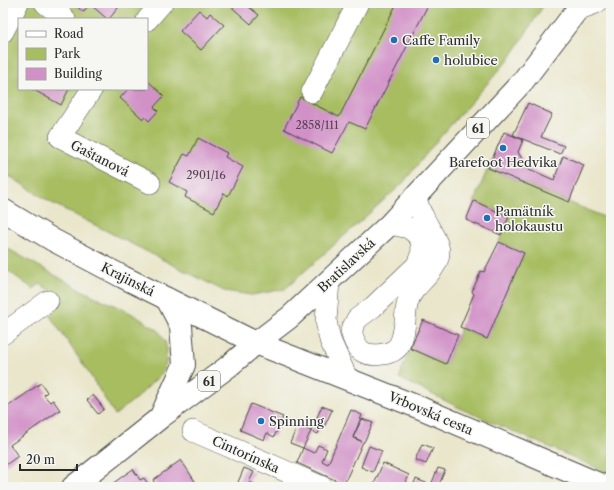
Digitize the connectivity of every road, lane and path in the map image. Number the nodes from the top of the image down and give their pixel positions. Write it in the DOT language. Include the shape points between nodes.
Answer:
graph roads {
  1 [pos="18,3"];
  2 [pos="44,3"];
  3 [pos="162,3"];
  4 [pos="358,3"];
  5 [pos="584,5"];
  6 [pos="63,18"];
  7 [pos="148,19"];
  8 [pos="3,32"];
  9 [pos="91,90"];
  10 [pos="312,92"];
  11 [pos="150,183"];
  12 [pos="415,196"];
  13 [pos="3,210"];
  14 [pos="390,224"];
  15 [pos="329,281"];
  16 [pos="167,299"];
  17 [pos="48,301"];
  18 [pos="3,334"];
  19 [pos="256,343"];
  20 [pos="347,378"];
  21 [pos="161,417"];
  22 [pos="193,431"];
  23 [pos="73,487"];
  24 [pos="322,487"];
  25 [pos="606,487"];
  1 -- 8 [label="street"];
  2 -- 6 [label="street"];
  3 -- 7 [label="street"];
  4 -- 10 [label="street"];
  5 -- 12 [label="main road, Bratislavská / 61" via="523,81"];
  9 -- 11 [label="street, Gaštanová" via="60,137"];
  12 -- 14 [label="main road, Bratislavská / 61"];
  12 -- 14 [label="street" via="437,242 439,252 429,273 409,298 399,346 380,355 363,352 354,341 351,331 357,319 417,265 422,252 421,238 409,228"];
  13 -- 16 [label="main road, Krajinská" via="53,240"];
  14 -- 15 [label="main road, Bratislavská / 61"];
  15 -- 19 [label="main road, Bratislavská / 61" via="290,317"];
  15 -- 20 [label="street" via="326,322 330,340"];
  16 -- 19 [label="main road, Krajinská"];
  16 -- 21 [label="main road" via="181,326 184,365"];
  17 -- 18 [label="street"];
  19 -- 20 [label="main road, Vrbovská cesta"];
  19 -- 21 [label="main road, Bratislavská / 61"];
  20 -- 25 [label="main road, Vrbovská cesta"];
  21 -- 23 [label="main road, Bratislavská / 61"];
  22 -- 24 [label="street, Cintorínska"];
}
